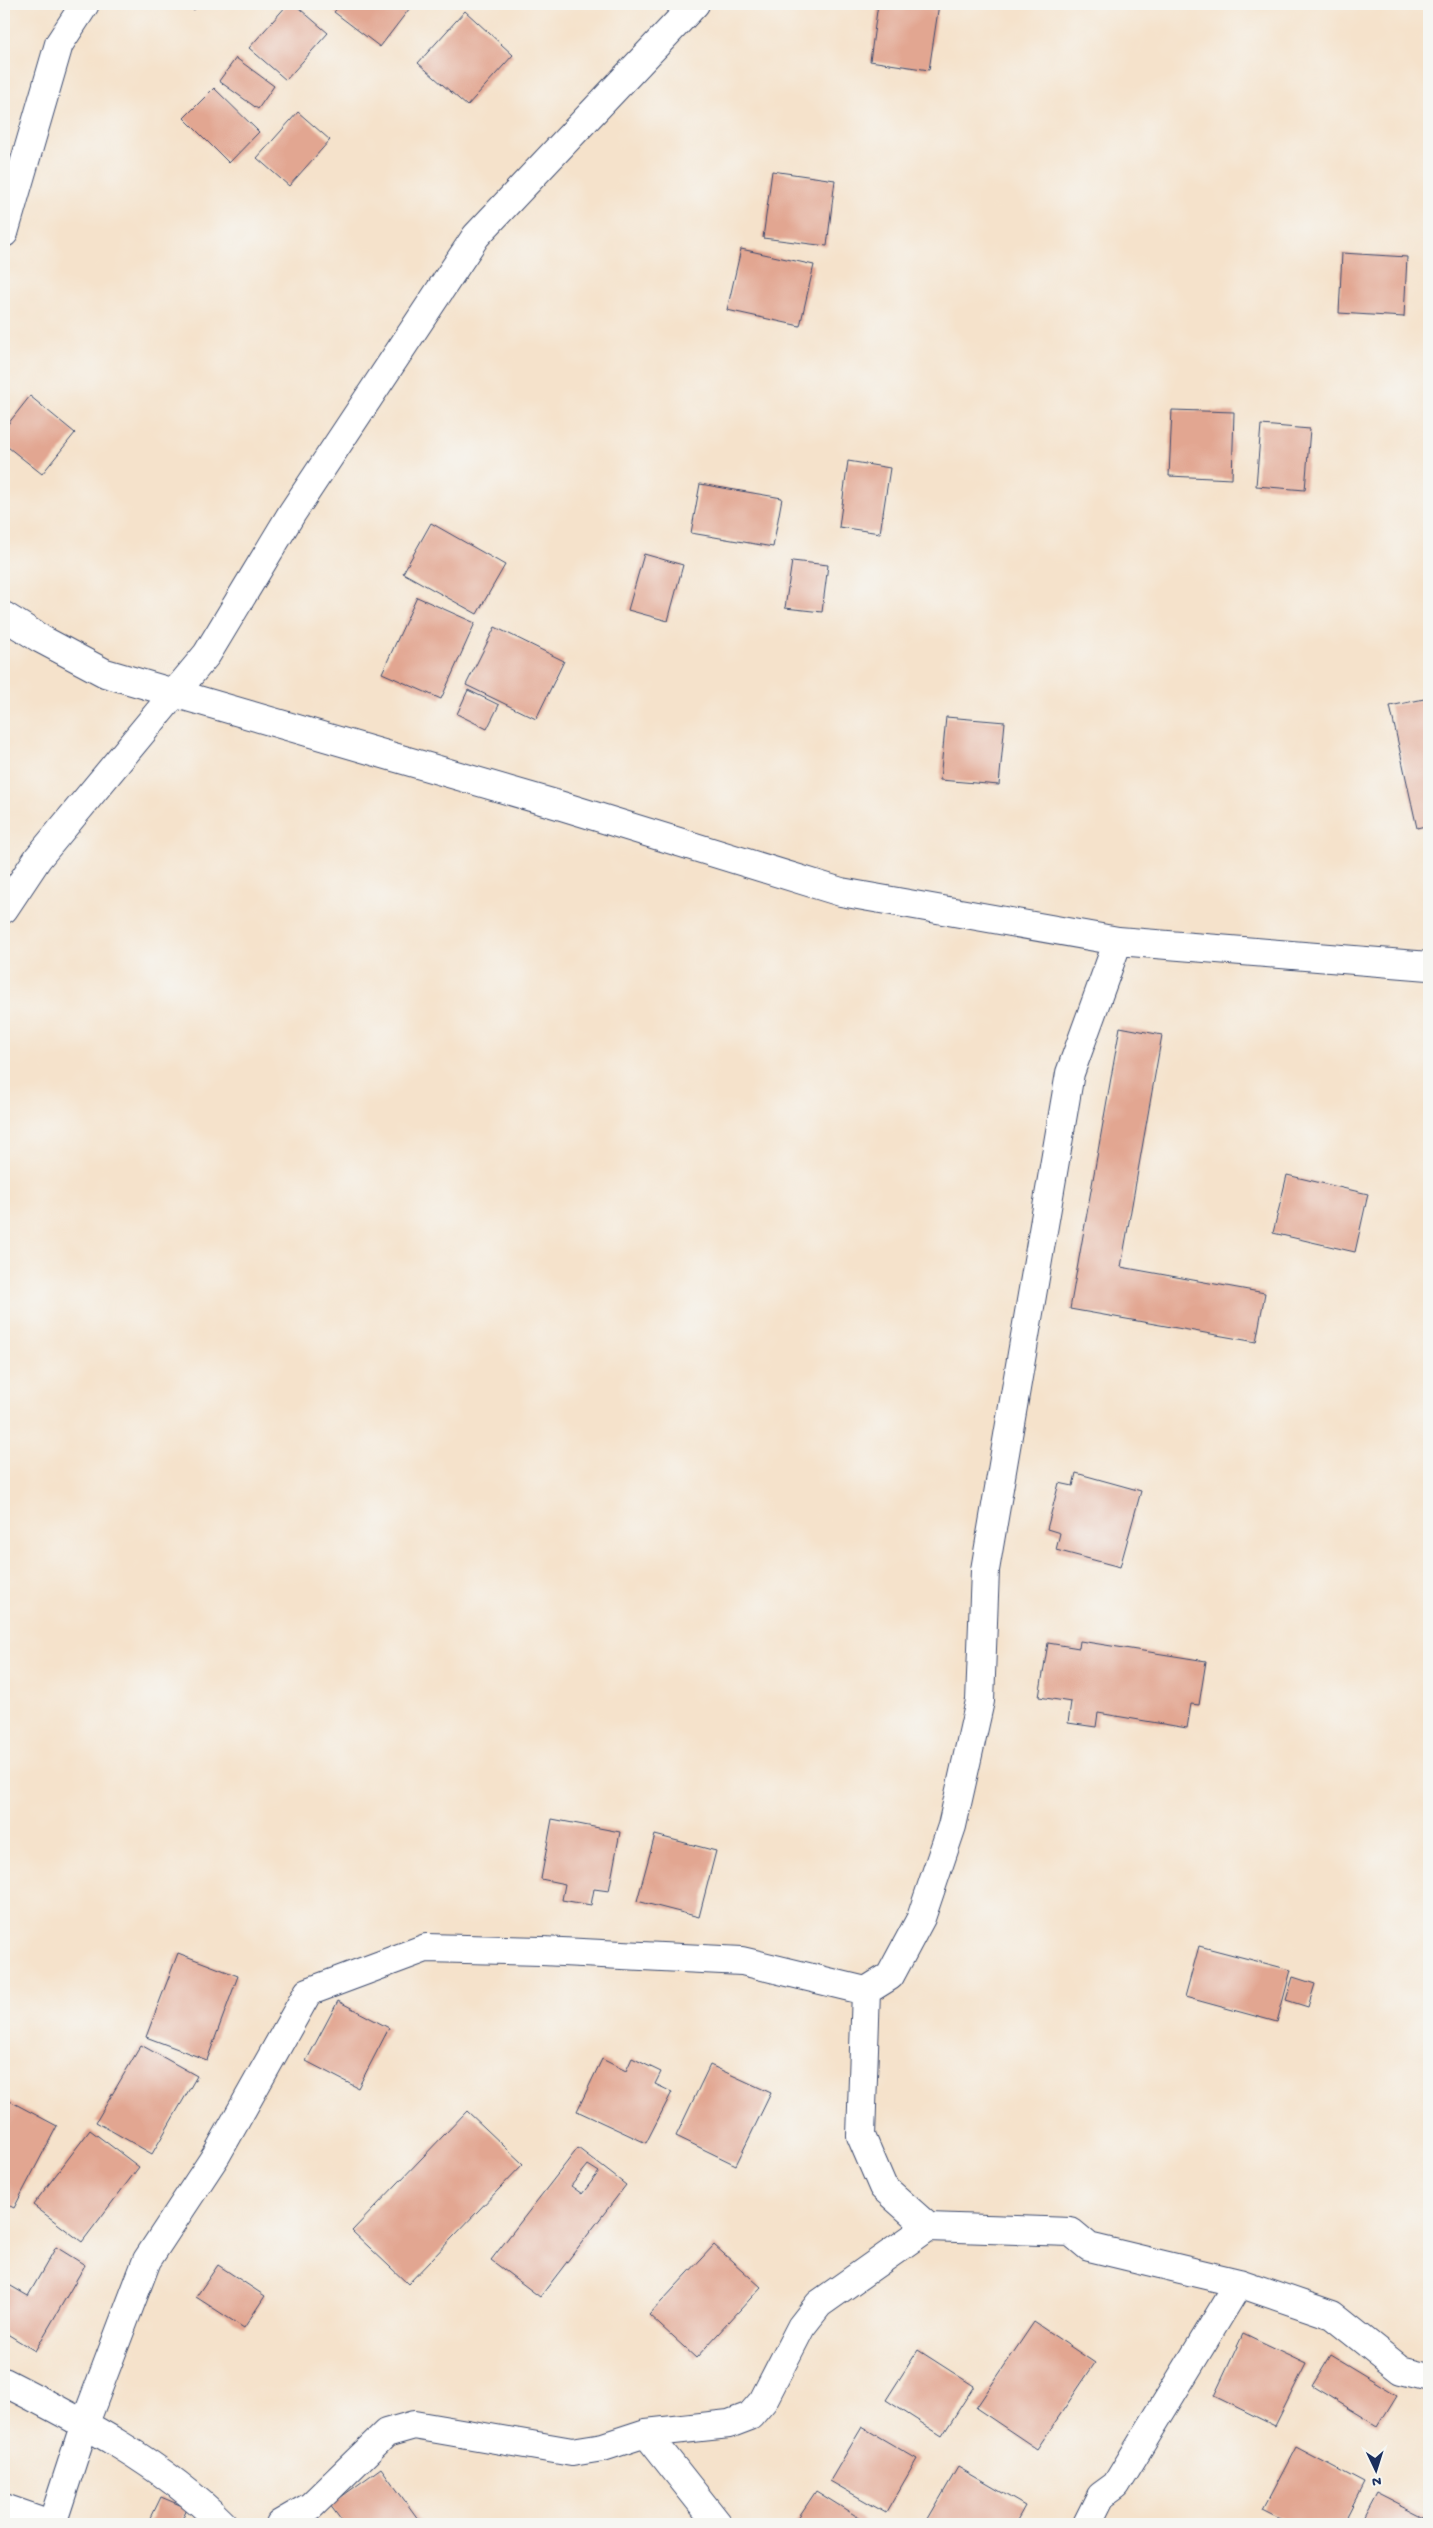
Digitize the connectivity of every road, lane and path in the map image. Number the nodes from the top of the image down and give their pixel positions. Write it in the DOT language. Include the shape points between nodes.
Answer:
graph roads {
  1 [pos="85,4"];
  2 [pos="695,4"];
  3 [pos="4,233"];
  4 [pos="4,616"];
  5 [pos="173,693"];
  6 [pos="4,910"];
  7 [pos="1118,941"];
  8 [pos="1429,966"];
  9 [pos="866,1991"];
  10 [pos="928,2227"];
  11 [pos="1238,2283"];
  12 [pos="1427,2372"];
  13 [pos="4,2382"];
  14 [pos="85,2423"];
  15 [pos="646,2434"];
  16 [pos="311,2506"];
  17 [pos="4,2508"];
  18 [pos="51,2524"];
  19 [pos="223,2524"];
  20 [pos="280,2524"];
  21 [pos="291,2524"];
  22 [pos="718,2524"];
  23 [pos="1087,2524"];
  1 -- 3 [label="street" via="59,44"];
  2 -- 5 [label="street" via="476,236 292,513 207,654"];
  4 -- 5 [label="street" via="105,673"];
  5 -- 6 [label="street" via="38,858"];
  5 -- 7 [label="street" via="562,806 841,892"];
  7 -- 8 [label="street"];
  7 -- 9 [label="street" via="1070,1073 985,1570 980,1701 952,1826 917,1926 890,1976"];
  9 -- 10 [label="street" via="861,2136 883,2188"];
  9 -- 14 [label="street" via="742,1961 426,1948 308,1992 217,2154 147,2260"];
  10 -- 11 [label="street" via="1071,2232 1089,2247"];
  10 -- 15 [label="street" via="819,2304 801,2327 763,2401 750,2416 730,2424"];
  11 -- 12 [label="street" via="1332,2315 1401,2370"];
  11 -- 23 [label="street" via="1116,2485 1101,2496"];
  13 -- 14 [label="street"];
  14 -- 18 [label="street"];
  14 -- 19 [label="street" via="197,2498"];
  15 -- 16 [label="street" via="572,2452 414,2425 386,2433"];
  15 -- 22 [label="street"];
  16 -- 20 [label="street"];
  16 -- 21 [label="street"];
  17 -- 18 [label="street"];
}
